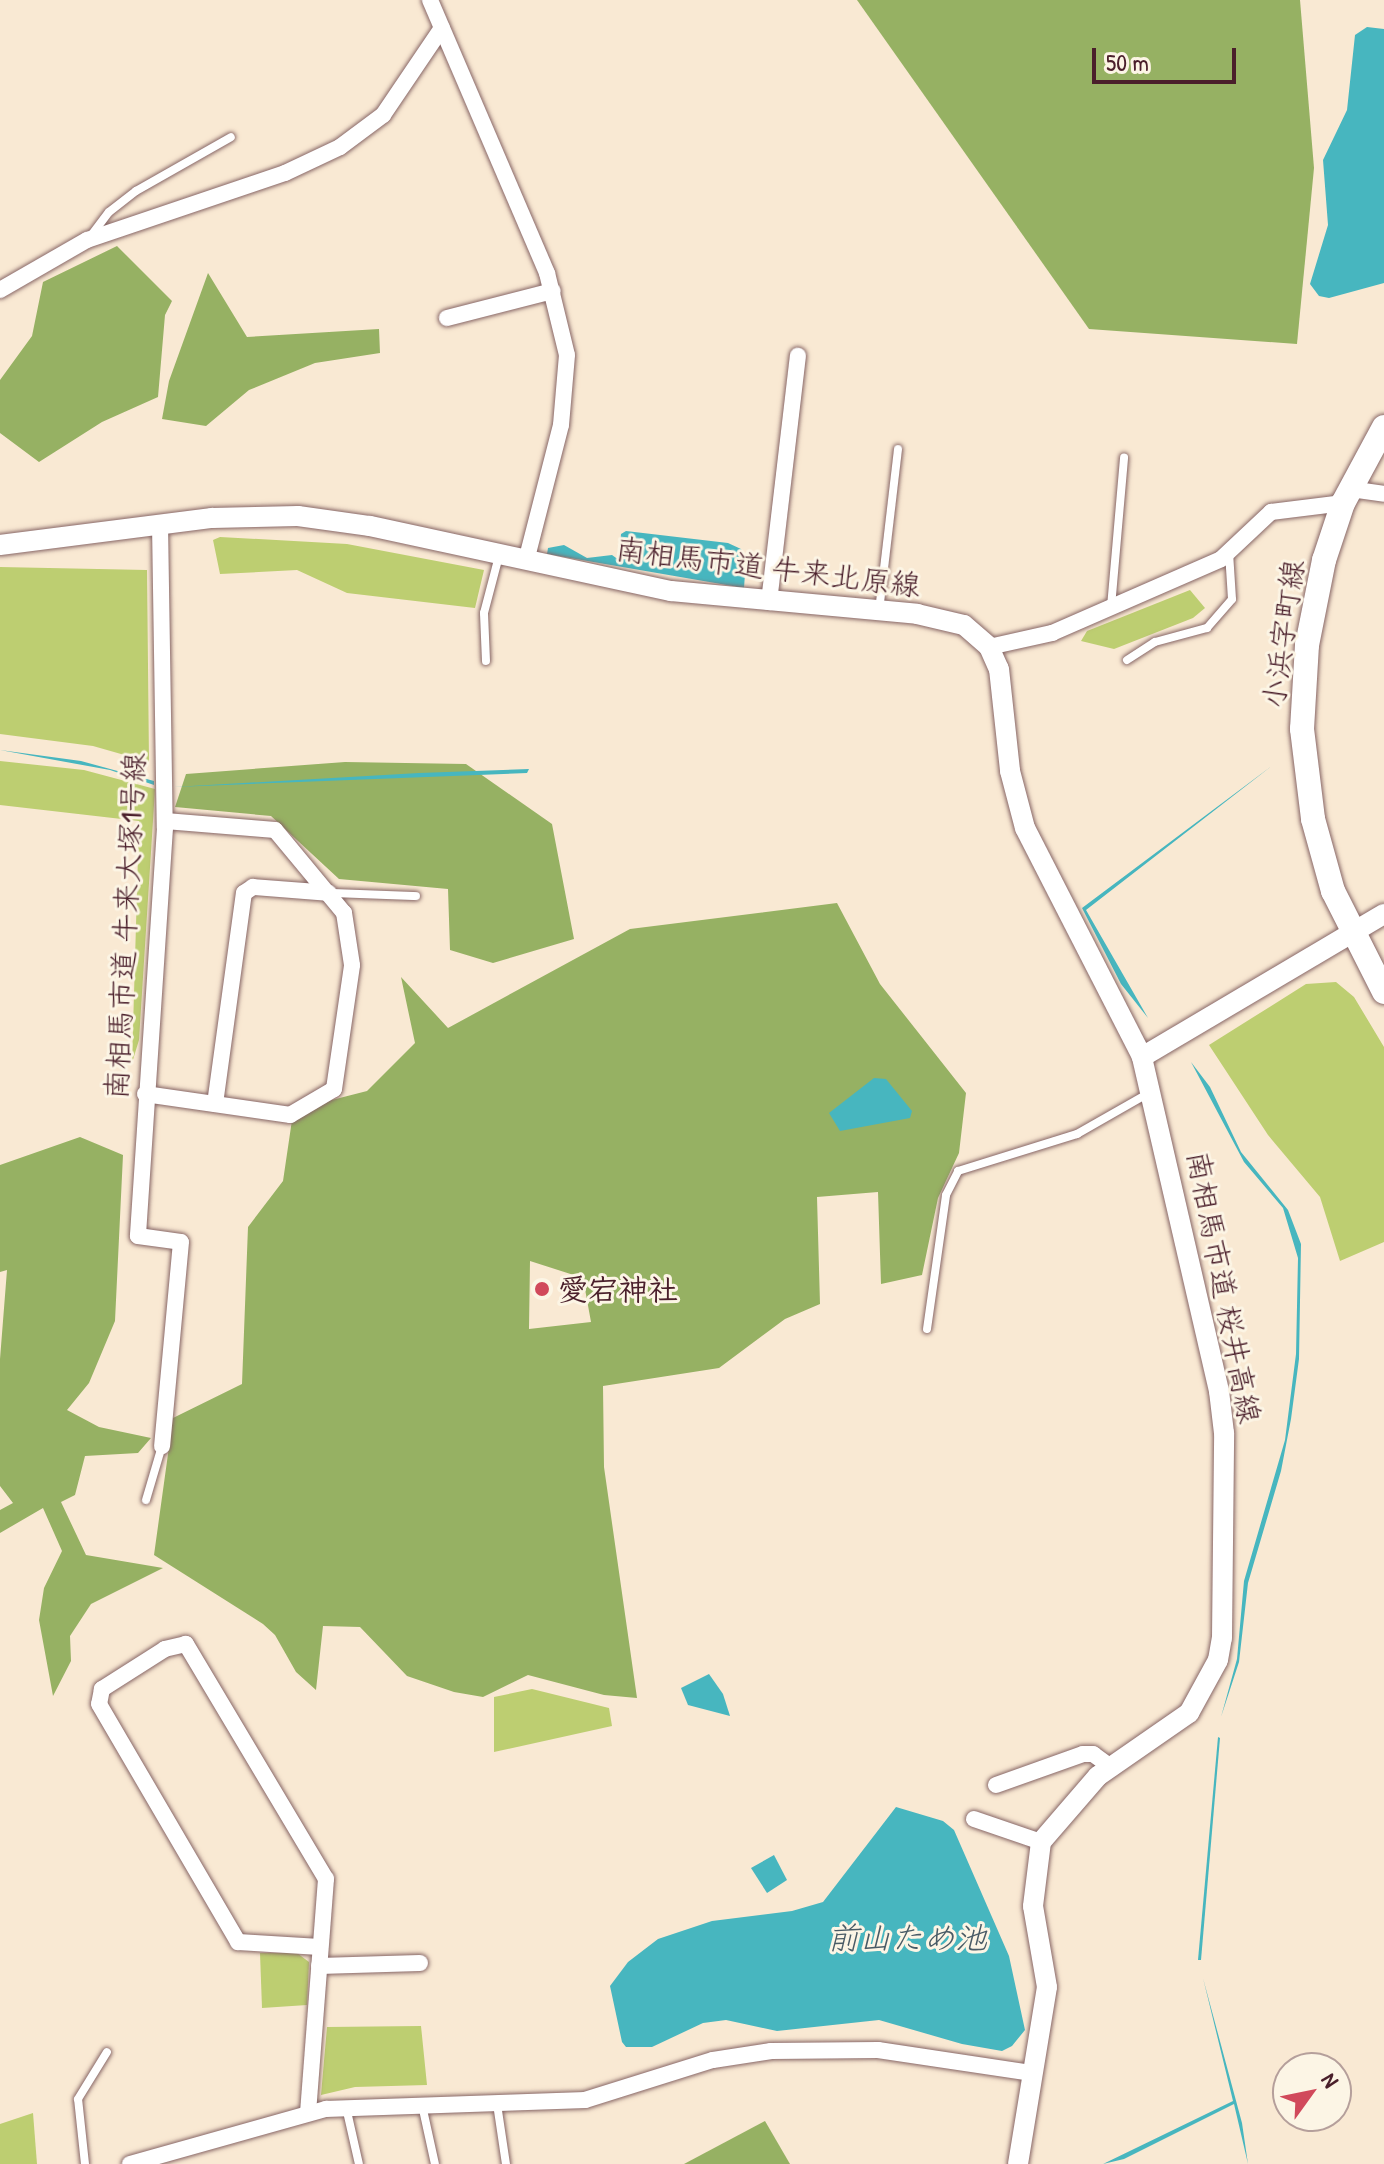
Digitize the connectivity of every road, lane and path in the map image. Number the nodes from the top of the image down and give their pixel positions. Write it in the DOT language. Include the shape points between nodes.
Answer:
graph roads {
  1 [pos="430,0"];
  2 [pos="442,28"];
  3 [pos="231,137"];
  4 [pos="87,240"];
  5 [pos="0,290"];
  6 [pos="553,291"];
  7 [pos="447,318"];
  8 [pos="798,356"];
  9 [pos="1384,427"];
  10 [pos="898,449"];
  11 [pos="1124,458"];
  12 [pos="1384,494"];
  13 [pos="1346,496"];
  14 [pos="160,524"];
  15 [pos="0,545"];
  16 [pos="1229,551"];
  17 [pos="500,555"];
  18 [pos="526,561"];
  19 [pos="769,602"];
  20 [pos="1111,607"];
  21 [pos="879,611"];
  22 [pos="989,647"];
  23 [pos="1127,660"];
  24 [pos="486,661"];
  25 [pos="165,821"];
  26 [pos="329,893"];
  27 [pos="416,896"];
  28 [pos="1384,914"];
  29 [pos="1351,933"];
  30 [pos="1384,992"];
  31 [pos="1142,1057"];
  32 [pos="1153,1090"];
  33 [pos="145,1094"];
  34 [pos="215,1104"];
  35 [pos="927,1329"];
  36 [pos="162,1446"];
  37 [pos="146,1500"];
  38 [pos="1112,1768"];
  39 [pos="996,1785"];
  40 [pos="974,1819"];
  41 [pos="1041,1842"];
  42 [pos="320,1947"];
  43 [pos="420,1963"];
  44 [pos="319,1966"];
  45 [pos="107,2052"];
  46 [pos="1032,2073"];
  47 [pos="422,2104"];
  48 [pos="497,2104"];
  49 [pos="345,2106"];
  50 [pos="308,2113"];
  51 [pos="85,2164"];
  52 [pos="130,2164"];
  53 [pos="359,2164"];
  54 [pos="435,2164"];
  55 [pos="506,2164"];
  56 [pos="1018,2164"];
  1 -- 2 [label="street"];
  2 -- 4 [label="street" via="383,115 340,147 285,173"];
  2 -- 6 [label="street"];
  3 -- 4 [label="lane" via="136,191 109,212"];
  4 -- 5 [label="street"];
  6 -- 7 [label="street"];
  6 -- 18 [label="street" via="569,377"];
  8 -- 19 [label="street"];
  9 -- 13 [label="main road, 小浜字町線"];
  10 -- 21 [label="lane"];
  11 -- 20 [label="lane"];
  12 -- 13 [label="street"];
  13 -- 16 [label="street" via="1271,512"];
  13 -- 29 [label="main road, 小浜字町線" via="1324,560 1307,645 1302,729 1313,819"];
  14 -- 15 [label="street, 南相馬市道 牛来北原線"];
  14 -- 17 [label="street, 南相馬市道 牛来北原線" via="298,516"];
  14 -- 25 [label="street, 南相馬市道 牛来大塚1号線"];
  16 -- 20 [label="street"];
  16 -- 23 [label="lane" via="1232,599 1207,628 1155,642"];
  17 -- 18 [label="street, 南相馬市道 牛来北原線"];
  17 -- 24 [label="lane" via="484,613"];
  18 -- 19 [label="street, 南相馬市道 牛来北原線" via="656,588"];
  19 -- 21 [label="street, 南相馬市道 牛来北原線"];
  20 -- 22 [label="street" via="1052,633"];
  21 -- 22 [label="street, 南相馬市道 牛来北原線" via="949,620 979,635"];
  22 -- 31 [label="street" via="1002,676 1010,771 1025,828"];
  25 -- 26 [label="street" via="275,830"];
  25 -- 33 [label="street, 南相馬市道 牛来大塚1号線"];
  26 -- 27 [label="lane"];
  26 -- 34 [label="street" via="253,887 244,893"];
  26 -- 34 [label="street" via="344,913 352,965 334,1089 290,1115"];
  28 -- 29 [label="street"];
  29 -- 30 [label="main road, 小浜字町線"];
  29 -- 31 [label="street"];
  31 -- 32 [label="street, 南相馬市道 桜井高線"];
  32 -- 35 [label="lane" via="1077,1134 958,1171 946,1195"];
  32 -- 38 [label="street, 南相馬市道 桜井高線" via="1219,1391 1224,1448 1222,1638 1218,1660 1189,1713"];
  33 -- 34 [label="street"];
  33 -- 36 [label="street, 南相馬市道 牛来大塚1号線" via="138,1236 181,1242"];
  36 -- 37 [label="lane"];
  38 -- 39 [label="street" via="1093,1754 1083,1754"];
  38 -- 41 [label="street, 南相馬市道 桜井高線" via="1075,1798"];
  40 -- 41 [label="street"];
  41 -- 46 [label="street" via="1033,1906 1047,1987"];
  42 -- 42 [label="street" via="326,1879 186,1644 165,1649 102,1689 99,1704 238,1942"];
  42 -- 44 [label="street"];
  43 -- 44 [label="street"];
  44 -- 50 [label="street"];
  45 -- 51 [label="lane" via="78,2099"];
  46 -- 48 [label="street" via="878,2050 802,2048 713,2060 585,2100"];
  46 -- 56 [label="street"];
  47 -- 48 [label="street"];
  47 -- 49 [label="street"];
  47 -- 54 [label="lane"];
  48 -- 55 [label="lane"];
  49 -- 50 [label="street"];
  49 -- 53 [label="lane"];
  50 -- 52 [label="street"];
}
